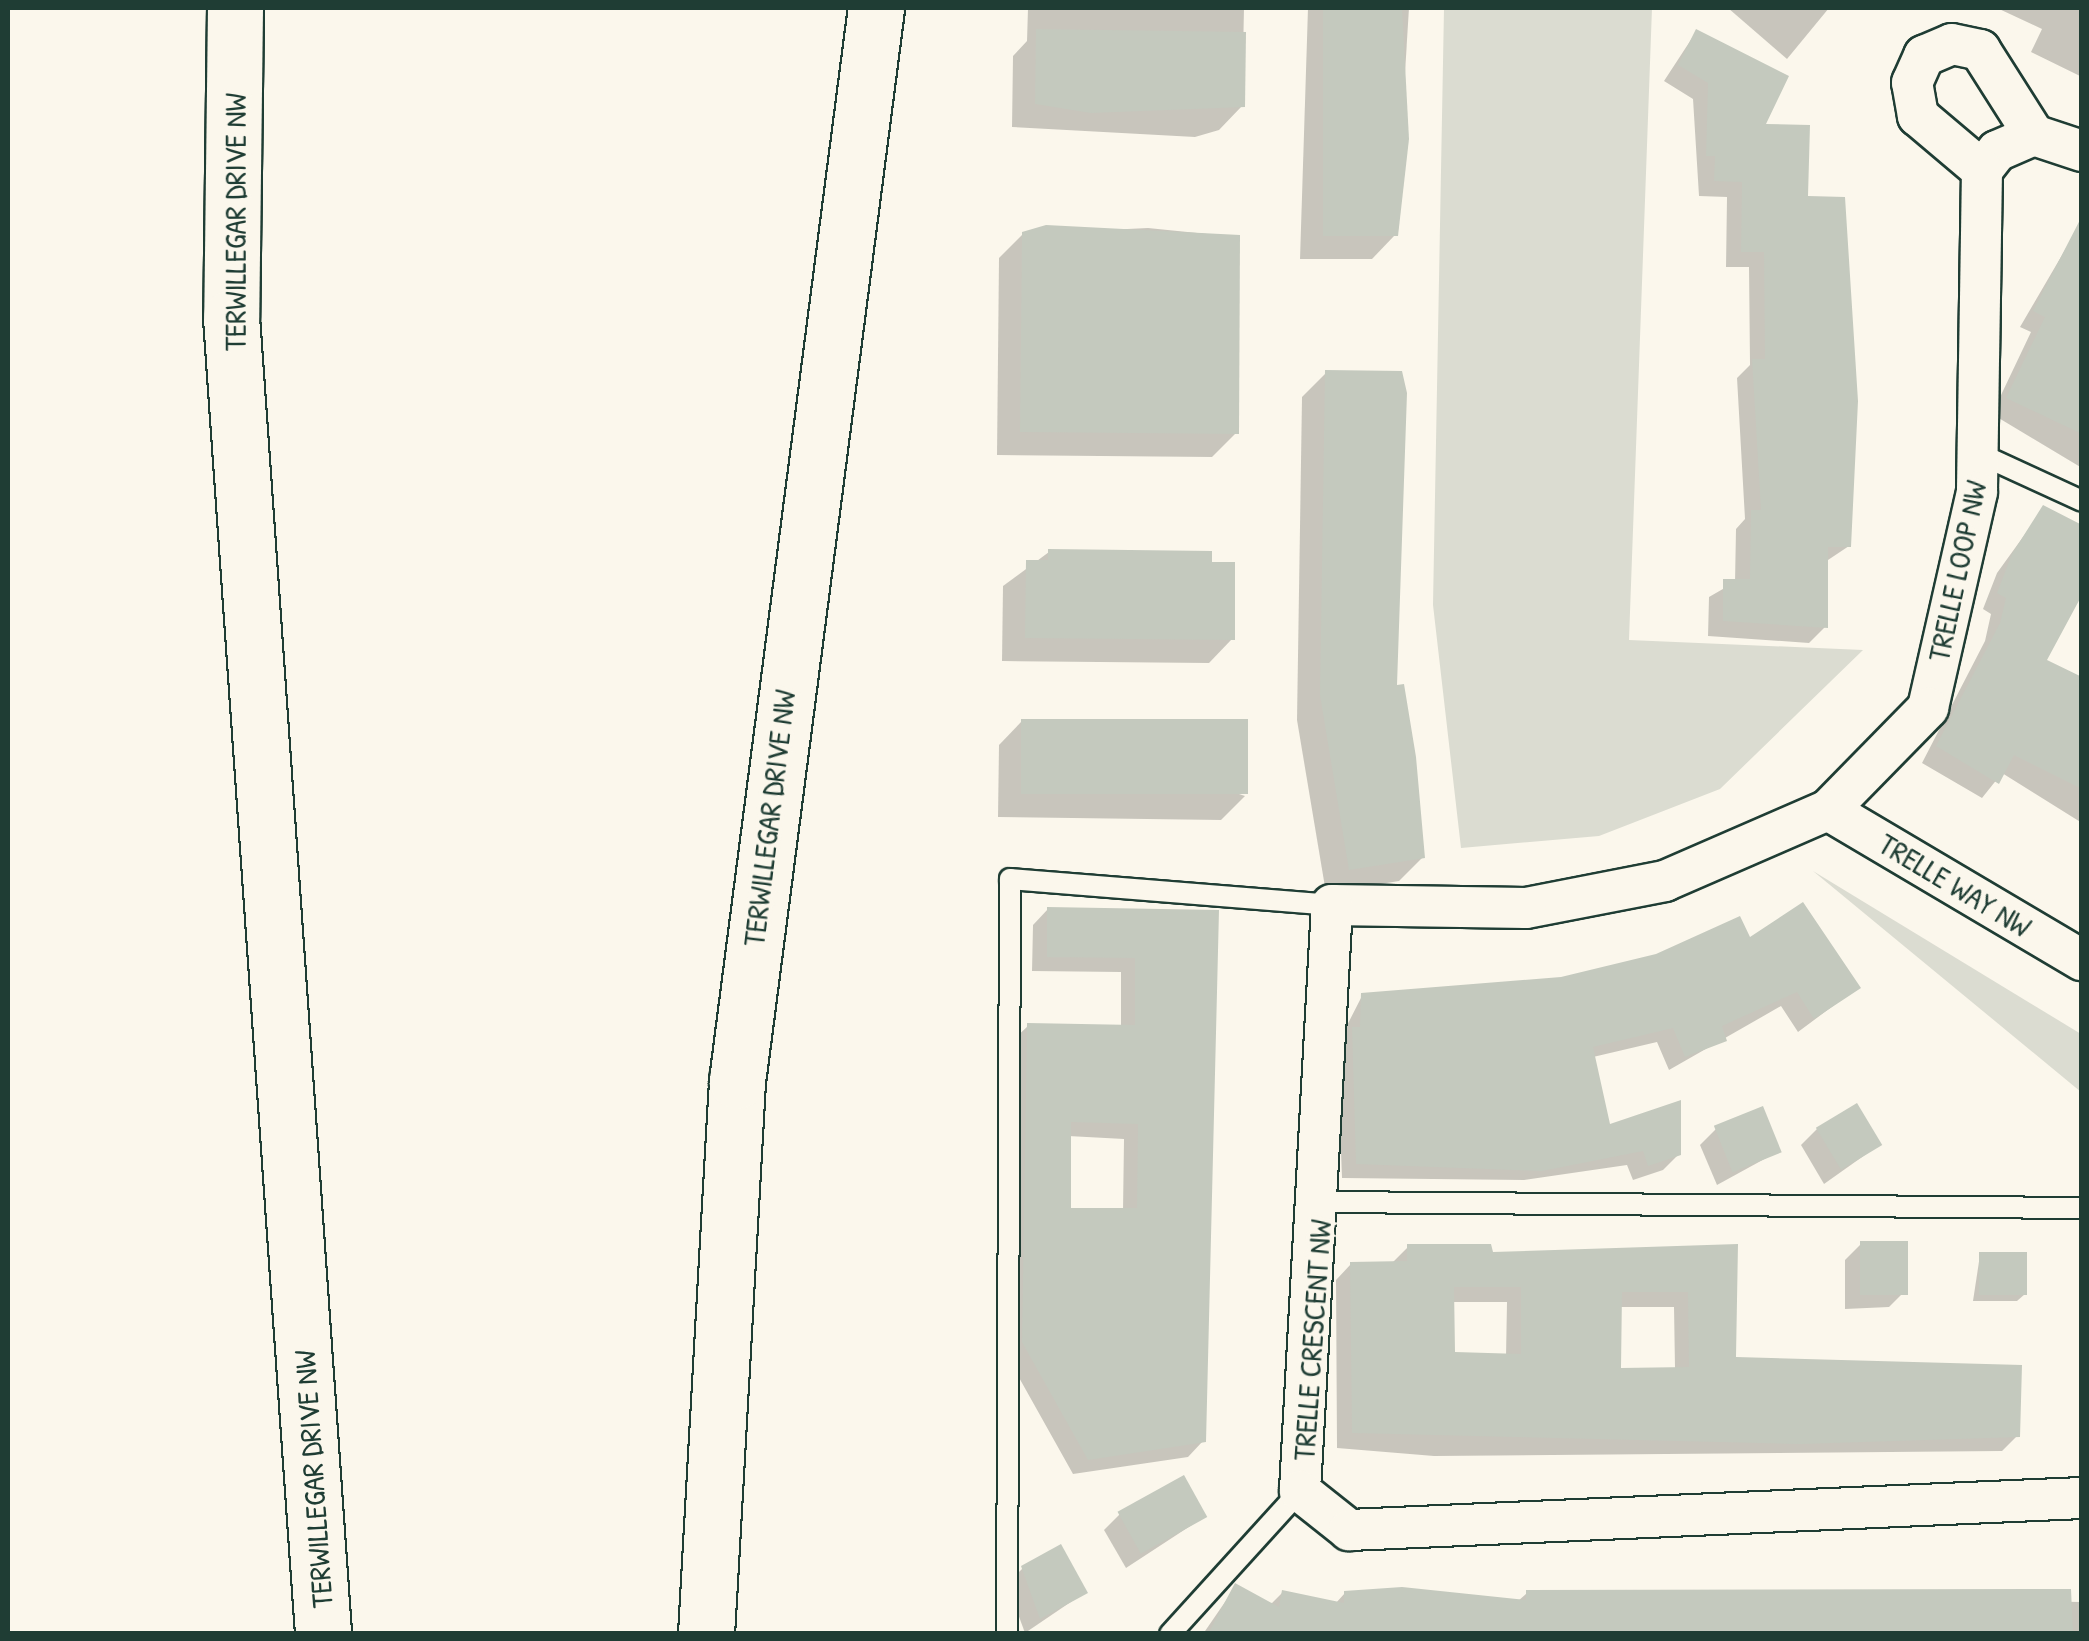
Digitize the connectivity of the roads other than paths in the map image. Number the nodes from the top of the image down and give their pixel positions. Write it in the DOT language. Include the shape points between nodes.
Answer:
graph roads {
  1 [pos="235,8"];
  2 [pos="876,8"];
  3 [pos="2034,135"];
  4 [pos="2082,151"];
  5 [pos="1982,170"];
  6 [pos="1980,454"];
  7 [pos="2082,501"];
  8 [pos="1828,810"];
  9 [pos="1332,906"];
  10 [pos="2082,960"];
  11 [pos="1322,1202"];
  12 [pos="2082,1208"];
  13 [pos="1300,1491"];
  14 [pos="2082,1498"];
  15 [pos="323,1634"];
  16 [pos="706,1634"];
  17 [pos="1006,1634"];
  18 [pos="1170,1634"];
  1 -- 15 [label="main road, TERWILLEGAR DRIVE NW" via="231,317"];
  2 -- 16 [label="main road, TERWILLEGAR DRIVE NW" via="737,1081"];
  3 -- 4 [label="street"];
  3 -- 5 [label="street" via="1998,151"];
  3 -- 5 [label="street" via="1980,50 1952,44 1924,56 1912,83 1918,116"];
  5 -- 6 [label="street, TRELLE LOOP NW"];
  6 -- 7 [label="lane"];
  6 -- 8 [label="street, TRELLE LOOP NW" via="1928,708"];
  8 -- 9 [label="street" via="1666,882 1526,908"];
  8 -- 10 [label="street, TRELLE WAY NW"];
  9 -- 11 [label="street, TRELLE CRESCENT NW"];
  9 -- 17 [label="lane" via="1010,879"];
  11 -- 12 [label="lane"];
  11 -- 13 [label="street, TRELLE CRESCENT NW"];
  13 -- 14 [label="street, TRELLE CRESCENT NW" via="1349,1530"];
  13 -- 18 [label="lane"];
}
